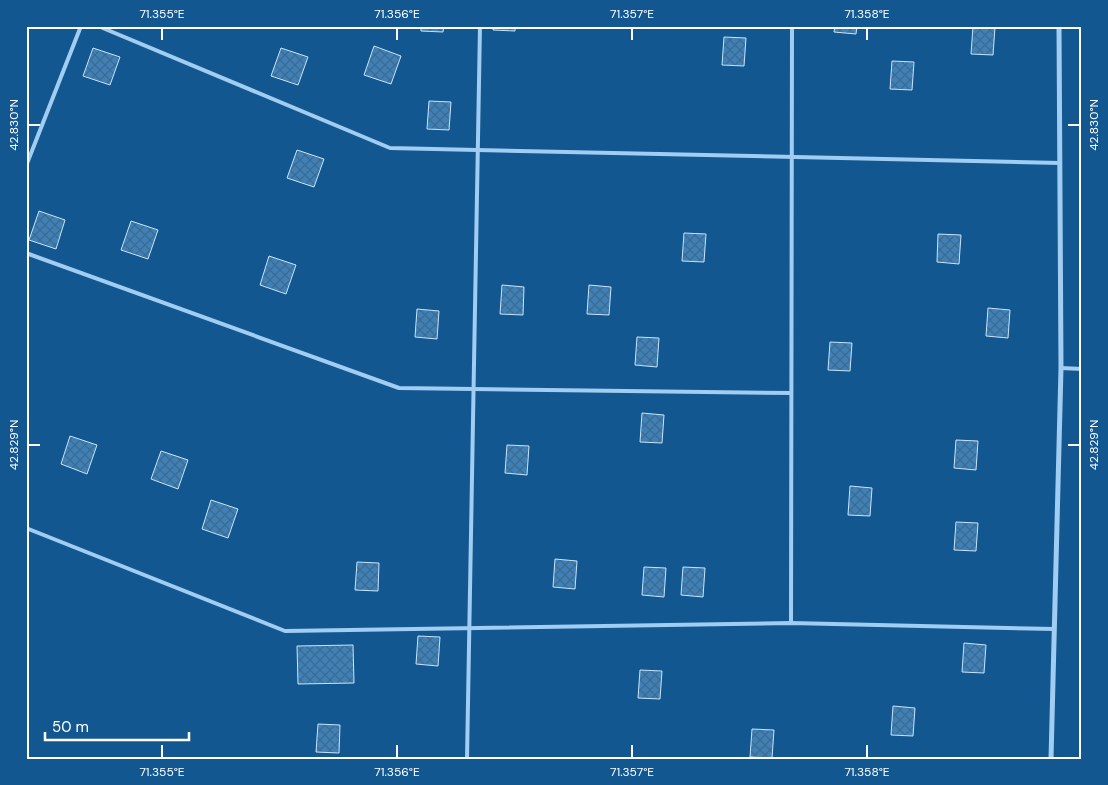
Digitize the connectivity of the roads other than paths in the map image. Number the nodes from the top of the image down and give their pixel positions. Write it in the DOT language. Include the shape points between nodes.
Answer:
graph roads {
  1 [pos="81,26"];
  2 [pos="98,26"];
  3 [pos="480,26"];
  4 [pos="792,26"];
  5 [pos="1060,26"];
  6 [pos="477,150"];
  7 [pos="792,158"];
  8 [pos="1060,163"];
  9 [pos="26,166"];
  10 [pos="26,253"];
  11 [pos="1061,368"];
  12 [pos="1082,369"];
  13 [pos="473,390"];
  14 [pos="791,393"];
  15 [pos="26,528"];
  16 [pos="791,623"];
  17 [pos="468,628"];
  18 [pos="1054,629"];
  19 [pos="467,759"];
  20 [pos="1051,759"];
  1 -- 9 [label="lane"];
  2 -- 6 [label="lane" via="390,148"];
  3 -- 6 [label="lane"];
  4 -- 7 [label="lane"];
  5 -- 8 [label="street"];
  6 -- 7 [label="lane"];
  6 -- 13 [label="lane"];
  7 -- 8 [label="lane"];
  7 -- 14 [label="lane"];
  8 -- 11 [label="street"];
  10 -- 13 [label="lane" via="399,388"];
  11 -- 12 [label="lane"];
  11 -- 18 [label="street"];
  13 -- 14 [label="lane"];
  13 -- 17 [label="lane"];
  14 -- 16 [label="lane"];
  15 -- 17 [label="lane" via="285,631"];
  16 -- 17 [label="lane"];
  16 -- 18 [label="lane"];
  17 -- 19 [label="lane"];
  18 -- 20 [label="street"];
}
